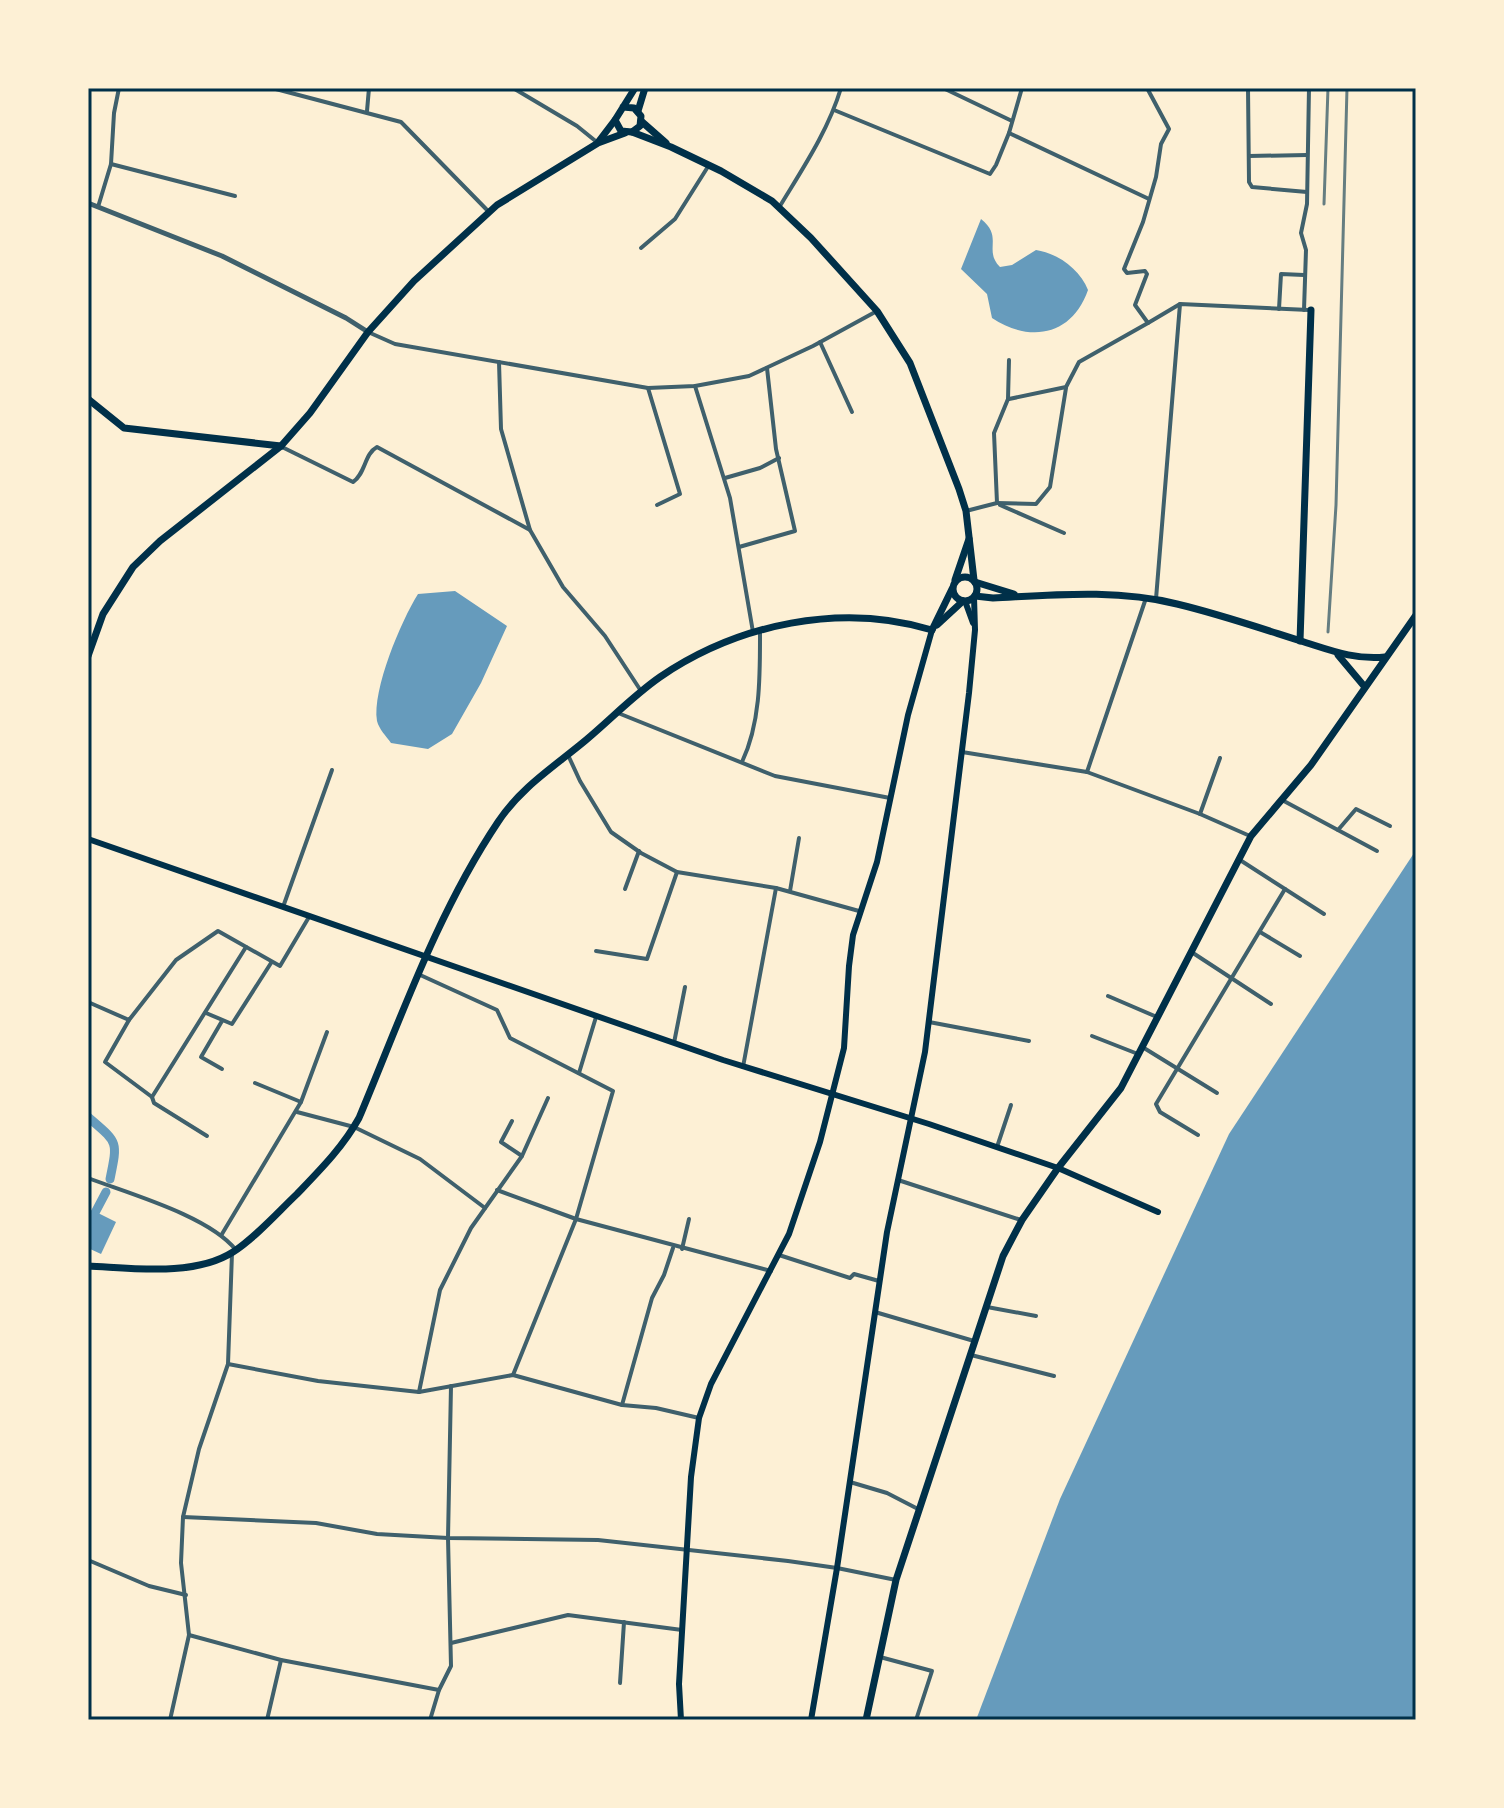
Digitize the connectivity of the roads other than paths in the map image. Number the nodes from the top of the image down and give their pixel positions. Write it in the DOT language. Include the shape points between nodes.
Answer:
graph roads {
  1 [pos="119,88"];
  2 [pos="272,88"];
  3 [pos="369,88"];
  4 [pos="513,88"];
  5 [pos="635,88"];
  6 [pos="645,88"];
  7 [pos="841,88"];
  8 [pos="943,88"];
  9 [pos="1022,88"];
  10 [pos="1147,88"];
  11 [pos="1248,88"];
  12 [pos="1309,88"];
  13 [pos="623,107"];
  14 [pos="834,110"];
  15 [pos="367,111"];
  16 [pos="638,111"];
  17 [pos="615,120"];
  18 [pos="641,121"];
  19 [pos="1012,121"];
  20 [pos="629,132"];
  21 [pos="1009,133"];
  22 [pos="598,143"];
  23 [pos="671,147"];
  24 [pos="1308,155"];
  25 [pos="1249,156"];
  26 [pos="111,164"];
  27 [pos="709,165"];
  28 [pos="1307,192"];
  29 [pos="235,196"];
  30 [pos="1149,199"];
  31 [pos="88,203"];
  32 [pos="779,207"];
  33 [pos="98,208"];
  34 [pos="488,211"];
  35 [pos="641,248"];
  36 [pos="1305,275"];
  37 [pos="1180,304"];
  38 [pos="1279,309"];
  39 [pos="1308,310"];
  40 [pos="877,311"];
  41 [pos="1148,323"];
  42 [pos="368,332"];
  43 [pos="820,342"];
  44 [pos="1009,360"];
  45 [pos="499,362"];
  46 [pos="767,368"];
  47 [pos="695,386"];
  48 [pos="1066,387"];
  49 [pos="648,388"];
  50 [pos="88,399"];
  51 [pos="1008,399"];
  52 [pos="852,412"];
  53 [pos="281,446"];
  54 [pos="779,458"];
  55 [pos="724,479"];
  56 [pos="997,503"];
  57 [pos="657,505"];
  58 [pos="966,511"];
  59 [pos="530,530"];
  60 [pos="1064,533"];
  61 [pos="970,537"];
  62 [pos="739,547"];
  63 [pos="955,580"];
  64 [pos="975,581"];
  65 [pos="952,589"];
  66 [pos="974,596"];
  67 [pos="1024,597"];
  68 [pos="1146,598"];
  69 [pos="1156,599"];
  70 [pos="964,601"];
  71 [pos="1416,615"];
  72 [pos="932,630"];
  73 [pos="975,630"];
  74 [pos="757,631"];
  75 [pos="1300,641"];
  76 [pos="1336,654"];
  77 [pos="88,656"];
  78 [pos="1385,657"];
  79 [pos="1364,686"];
  80 [pos="641,691"];
  81 [pos="618,713"];
  82 [pos="962,752"];
  83 [pos="568,755"];
  84 [pos="1220,758"];
  85 [pos="742,762"];
  86 [pos="332,770"];
  87 [pos="1087,772"];
  88 [pos="890,798"];
  89 [pos="1282,800"];
  90 [pos="1200,814"];
  91 [pos="1390,826"];
  92 [pos="1338,830"];
  93 [pos="1251,836"];
  94 [pos="799,838"];
  95 [pos="88,839"];
  96 [pos="639,851"];
  97 [pos="1377,851"];
  98 [pos="1238,858"];
  99 [pos="677,872"];
  100 [pos="776,888"];
  101 [pos="625,889"];
  102 [pos="1285,889"];
  103 [pos="790,891"];
  104 [pos="283,907"];
  105 [pos="859,911"];
  106 [pos="1324,914"];
  107 [pos="309,917"];
  108 [pos="1260,932"];
  109 [pos="246,947"];
  110 [pos="596,951"];
  111 [pos="1191,952"];
  112 [pos="1300,956"];
  113 [pos="426,957"];
  114 [pos="271,962"];
  115 [pos="418,974"];
  116 [pos="1232,978"];
  117 [pos="685,987"];
  118 [pos="1108,996"];
  119 [pos="88,1002"];
  120 [pos="1271,1004"];
  121 [pos="206,1013"];
  122 [pos="596,1014"];
  123 [pos="1159,1018"];
  124 [pos="129,1020"];
  125 [pos="222,1021"];
  126 [pos="929,1022"];
  127 [pos="327,1032"];
  128 [pos="1092,1036"];
  129 [pos="1029,1041"];
  130 [pos="674,1043"];
  131 [pos="1142,1052"];
  132 [pos="743,1067"];
  133 [pos="1176,1068"];
  134 [pos="222,1069"];
  135 [pos="579,1073"];
  136 [pos="255,1083"];
  137 [pos="1217,1093"];
  138 [pos="833,1094"];
  139 [pos="152,1097"];
  140 [pos="548,1098"];
  141 [pos="301,1102"];
  142 [pos="1011,1105"];
  143 [pos="296,1112"];
  144 [pos="912,1119"];
  145 [pos="512,1121"];
  146 [pos="354,1127"];
  147 [pos="1198,1135"];
  148 [pos="207,1136"];
  149 [pos="997,1147"];
  150 [pos="522,1156"];
  151 [pos="1058,1168"];
  152 [pos="88,1178"];
  153 [pos="898,1180"];
  154 [pos="497,1190"];
  155 [pos="485,1208"];
  156 [pos="1158,1212"];
  157 [pos="576,1219"];
  158 [pos="689,1219"];
  159 [pos="1022,1220"];
  160 [pos="222,1234"];
  161 [pos="673,1247"];
  162 [pos="682,1249"];
  163 [pos="234,1252"];
  164 [pos="779,1255"];
  165 [pos="88,1266"];
  166 [pos="771,1271"];
  167 [pos="879,1281"];
  168 [pos="985,1306"];
  169 [pos="875,1312"];
  170 [pos="1036,1316"];
  171 [pos="974,1341"];
  172 [pos="969,1355"];
  173 [pos="228,1364"];
  174 [pos="513,1375"];
  175 [pos="1054,1376"];
  176 [pos="451,1386"];
  177 [pos="419,1392"];
  178 [pos="622,1405"];
  179 [pos="699,1418"];
  180 [pos="849,1482"];
  181 [pos="918,1509"];
  182 [pos="183,1517"];
  183 [pos="448,1538"];
  184 [pos="688,1551"];
  185 [pos="88,1560"];
  186 [pos="837,1568"];
  187 [pos="896,1580"];
  188 [pos="186,1595"];
  189 [pos="624,1622"];
  190 [pos="682,1630"];
  191 [pos="189,1635"];
  192 [pos="451,1643"];
  193 [pos="877,1656"];
  194 [pos="281,1660"];
  195 [pos="620,1683"];
  196 [pos="439,1690"];
  197 [pos="170,1720"];
  198 [pos="267,1720"];
  199 [pos="430,1720"];
  200 [pos="681,1720"];
  201 [pos="811,1720"];
  202 [pos="866,1720"];
  203 [pos="916,1720"];
  1 -- 26 [label="street"];
  2 -- 15 [label="street"];
  3 -- 15 [label="street"];
  4 -- 22 [label="street"];
  5 -- 13 [label="main road"];
  6 -- 16 [label="main road"];
  7 -- 14 [label="street"];
  8 -- 19 [label="street"];
  9 -- 19 [label="street"];
  10 -- 30 [label="street" via="1169,129"];
  11 -- 25 [label="street"];
  12 -- 24 [label="street"];
  13 -- 16 [label="main road"];
  13 -- 17 [label="main road"];
  14 -- 21 [label="street" via="990,174"];
  14 -- 32 [label="street"];
  15 -- 34 [label="street" via="401,122"];
  16 -- 18 [label="main road"];
  17 -- 20 [label="main road" via="618,128"];
  17 -- 22 [label="main road"];
  18 -- 20 [label="main road"];
  18 -- 23 [label="main road"];
  19 -- 21 [label="street"];
  20 -- 22 [label="main road"];
  20 -- 23 [label="main road"];
  21 -- 30 [label="street"];
  22 -- 34 [label="main road"];
  23 -- 27 [label="main road"];
  24 -- 25 [label="street"];
  24 -- 28 [label="street"];
  25 -- 28 [label="street" via="1252,187"];
  26 -- 29 [label="street"];
  26 -- 33 [label="street"];
  27 -- 32 [label="main road"];
  27 -- 35 [label="street" via="675,219"];
  28 -- 36 [label="street" via="1301,233"];
  30 -- 41 [label="street" via="1124,269 1147,274 1135,305"];
  31 -- 33 [label="street"];
  32 -- 40 [label="main road"];
  33 -- 42 [label="street" via="222,256"];
  34 -- 42 [label="main road"];
  36 -- 38 [label="street" via="1281,274"];
  36 -- 39 [label="street"];
  37 -- 38 [label="street"];
  37 -- 41 [label="street"];
  37 -- 69 [label="street"];
  38 -- 39 [label="street"];
  39 -- 75 [label="main road"];
  40 -- 43 [label="street"];
  40 -- 58 [label="main road" via="910,363"];
  41 -- 48 [label="street" via="1079,362"];
  42 -- 45 [label="street" via="395,344"];
  42 -- 53 [label="main road"];
  43 -- 46 [label="street"];
  43 -- 52 [label="street"];
  44 -- 51 [label="street"];
  45 -- 49 [label="street"];
  45 -- 59 [label="street" via="501,429"];
  46 -- 47 [label="street"];
  46 -- 54 [label="street"];
  47 -- 49 [label="street"];
  47 -- 55 [label="street"];
  48 -- 51 [label="street"];
  48 -- 56 [label="street" via="1050,487 1036,504"];
  49 -- 57 [label="street" via="680,492"];
  50 -- 53 [label="main road" via="124,428"];
  51 -- 56 [label="street" via="994,433"];
  53 -- 59 [label="street" via="353,482 377,447"];
  53 -- 77 [label="main road" via="145,554 113,596"];
  54 -- 55 [label="street"];
  54 -- 62 [label="street" via="794,533"];
  55 -- 62 [label="street"];
  56 -- 58 [label="street"];
  56 -- 60 [label="street"];
  58 -- 61 [label="main road"];
  59 -- 80 [label="street" via="563,587 605,636"];
  61 -- 63 [label="main road"];
  61 -- 64 [label="main road"];
  62 -- 74 [label="street"];
  63 -- 64 [label="main road" via="965,576"];
  63 -- 65 [label="main road"];
  64 -- 66 [label="main road"];
  64 -- 67 [label="main road"];
  65 -- 70 [label="main road"];
  65 -- 72 [label="main road"];
  66 -- 67 [label="main road"];
  66 -- 70 [label="main road"];
  66 -- 73 [label="main road"];
  67 -- 68 [label="main road"];
  68 -- 69 [label="main road"];
  68 -- 87 [label="street"];
  69 -- 75 [label="main road"];
  70 -- 72 [label="main road"];
  70 -- 73 [label="main road"];
  71 -- 78 [label="main road"];
  72 -- 74 [label="main road" via="843,618"];
  72 -- 88 [label="main road"];
  73 -- 82 [label="main road"];
  74 -- 80 [label="main road" via="706,649"];
  74 -- 85 [label="street" via="760,665 754,728"];
  75 -- 76 [label="main road"];
  76 -- 78 [label="main road"];
  76 -- 79 [label="main road"];
  78 -- 79 [label="main road"];
  79 -- 89 [label="main road"];
  80 -- 81 [label="main road"];
  81 -- 83 [label="main road"];
  81 -- 85 [label="street"];
  82 -- 87 [label="street"];
  82 -- 126 [label="main road"];
  83 -- 96 [label="street" via="611,832"];
  83 -- 113 [label="main road" via="534,780 500,820"];
  84 -- 90 [label="street"];
  85 -- 88 [label="street" via="775,776"];
  86 -- 104 [label="street"];
  87 -- 90 [label="street"];
  88 -- 105 [label="main road" via="877,862"];
  89 -- 92 [label="street"];
  89 -- 93 [label="main road"];
  90 -- 93 [label="street"];
  91 -- 92 [label="street" via="1356,809"];
  92 -- 97 [label="street"];
  93 -- 98 [label="main road"];
  94 -- 103 [label="street"];
  95 -- 104 [label="main road"];
  96 -- 99 [label="street"];
  96 -- 101 [label="street"];
  98 -- 102 [label="street"];
  98 -- 111 [label="main road"];
  99 -- 100 [label="street"];
  99 -- 110 [label="street" via="647,959"];
  100 -- 103 [label="street"];
  100 -- 132 [label="street"];
  102 -- 106 [label="street"];
  102 -- 108 [label="street"];
  103 -- 105 [label="street"];
  104 -- 107 [label="main road"];
  105 -- 138 [label="main road" via="849,966 846,1040"];
  107 -- 113 [label="main road"];
  107 -- 114 [label="street" via="280,966"];
  108 -- 112 [label="street"];
  108 -- 116 [label="street"];
  109 -- 114 [label="street"];
  109 -- 121 [label="street"];
  109 -- 124 [label="street" via="218,931 176,960"];
  111 -- 116 [label="street"];
  111 -- 123 [label="main road"];
  113 -- 115 [label="main road"];
  113 -- 122 [label="main road"];
  114 -- 125 [label="street" via="232,1024"];
  115 -- 135 [label="street" via="497,1010 510,1038"];
  115 -- 146 [label="main road"];
  116 -- 120 [label="street"];
  116 -- 133 [label="street"];
  117 -- 130 [label="street"];
  118 -- 123 [label="street"];
  119 -- 124 [label="street"];
  121 -- 125 [label="street"];
  121 -- 139 [label="street"];
  122 -- 130 [label="main road"];
  122 -- 135 [label="street"];
  123 -- 131 [label="main road"];
  124 -- 139 [label="street" via="105,1062"];
  125 -- 134 [label="street" via="201,1057"];
  126 -- 129 [label="street"];
  126 -- 144 [label="main road"];
  127 -- 141 [label="street"];
  128 -- 131 [label="street"];
  130 -- 132 [label="main road"];
  131 -- 133 [label="street"];
  131 -- 151 [label="main road" via="1105,1112"];
  132 -- 138 [label="main road"];
  133 -- 137 [label="street"];
  133 -- 147 [label="street" via="1156,1107"];
  135 -- 157 [label="street" via="613,1091"];
  136 -- 141 [label="street"];
  138 -- 144 [label="main road"];
  138 -- 164 [label="main road" via="799,1208"];
  139 -- 148 [label="street"];
  140 -- 150 [label="street"];
  141 -- 143 [label="street"];
  142 -- 149 [label="street"];
  143 -- 146 [label="street"];
  143 -- 160 [label="street"];
  144 -- 149 [label="main road"];
  144 -- 153 [label="main road"];
  145 -- 150 [label="street" via="501,1142"];
  146 -- 155 [label="street" via="420,1159"];
  146 -- 163 [label="main road" via="321,1169"];
  149 -- 151 [label="main road"];
  150 -- 154 [label="street"];
  151 -- 156 [label="main road"];
  151 -- 159 [label="main road"];
  152 -- 160 [label="street"];
  153 -- 159 [label="street"];
  153 -- 167 [label="main road"];
  154 -- 155 [label="street"];
  154 -- 157 [label="street"];
  155 -- 177 [label="street" via="440,1290"];
  157 -- 161 [label="street"];
  157 -- 174 [label="street"];
  158 -- 162 [label="street"];
  159 -- 168 [label="main road"];
  160 -- 163 [label="street"];
  161 -- 162 [label="street"];
  161 -- 178 [label="street" via="652,1298"];
  162 -- 166 [label="street"];
  163 -- 165 [label="main road" via="177,1268"];
  163 -- 173 [label="street"];
  164 -- 166 [label="main road"];
  164 -- 167 [label="street" via="850,1278 854,1274"];
  166 -- 179 [label="main road" via="711,1384"];
  167 -- 169 [label="main road"];
  168 -- 170 [label="street"];
  168 -- 171 [label="main road"];
  169 -- 171 [label="street"];
  169 -- 180 [label="main road"];
  171 -- 172 [label="main road"];
  172 -- 175 [label="street"];
  172 -- 181 [label="main road"];
  173 -- 177 [label="street"];
  173 -- 182 [label="street"];
  174 -- 176 [label="street"];
  174 -- 178 [label="street"];
  176 -- 177 [label="street"];
  176 -- 183 [label="street"];
  178 -- 179 [label="street"];
  179 -- 184 [label="main road"];
  180 -- 181 [label="street"];
  180 -- 186 [label="main road"];
  181 -- 187 [label="main road"];
  182 -- 183 [label="street" via="316,1523 377,1534"];
  182 -- 188 [label="street"];
  183 -- 184 [label="street" via="598,1540"];
  183 -- 192 [label="street"];
  184 -- 186 [label="street"];
  184 -- 190 [label="main road"];
  185 -- 188 [label="street"];
  186 -- 187 [label="street"];
  186 -- 201 [label="main road"];
  187 -- 193 [label="main road"];
  188 -- 191 [label="street"];
  189 -- 190 [label="street"];
  189 -- 192 [label="street" via="568,1615"];
  189 -- 195 [label="street"];
  190 -- 200 [label="main road"];
  191 -- 194 [label="street"];
  191 -- 197 [label="street"];
  192 -- 196 [label="street" via="451,1666"];
  193 -- 202 [label="main road"];
  193 -- 203 [label="street" via="932,1671"];
  194 -- 196 [label="street"];
  194 -- 198 [label="street"];
  196 -- 199 [label="street"];
}
